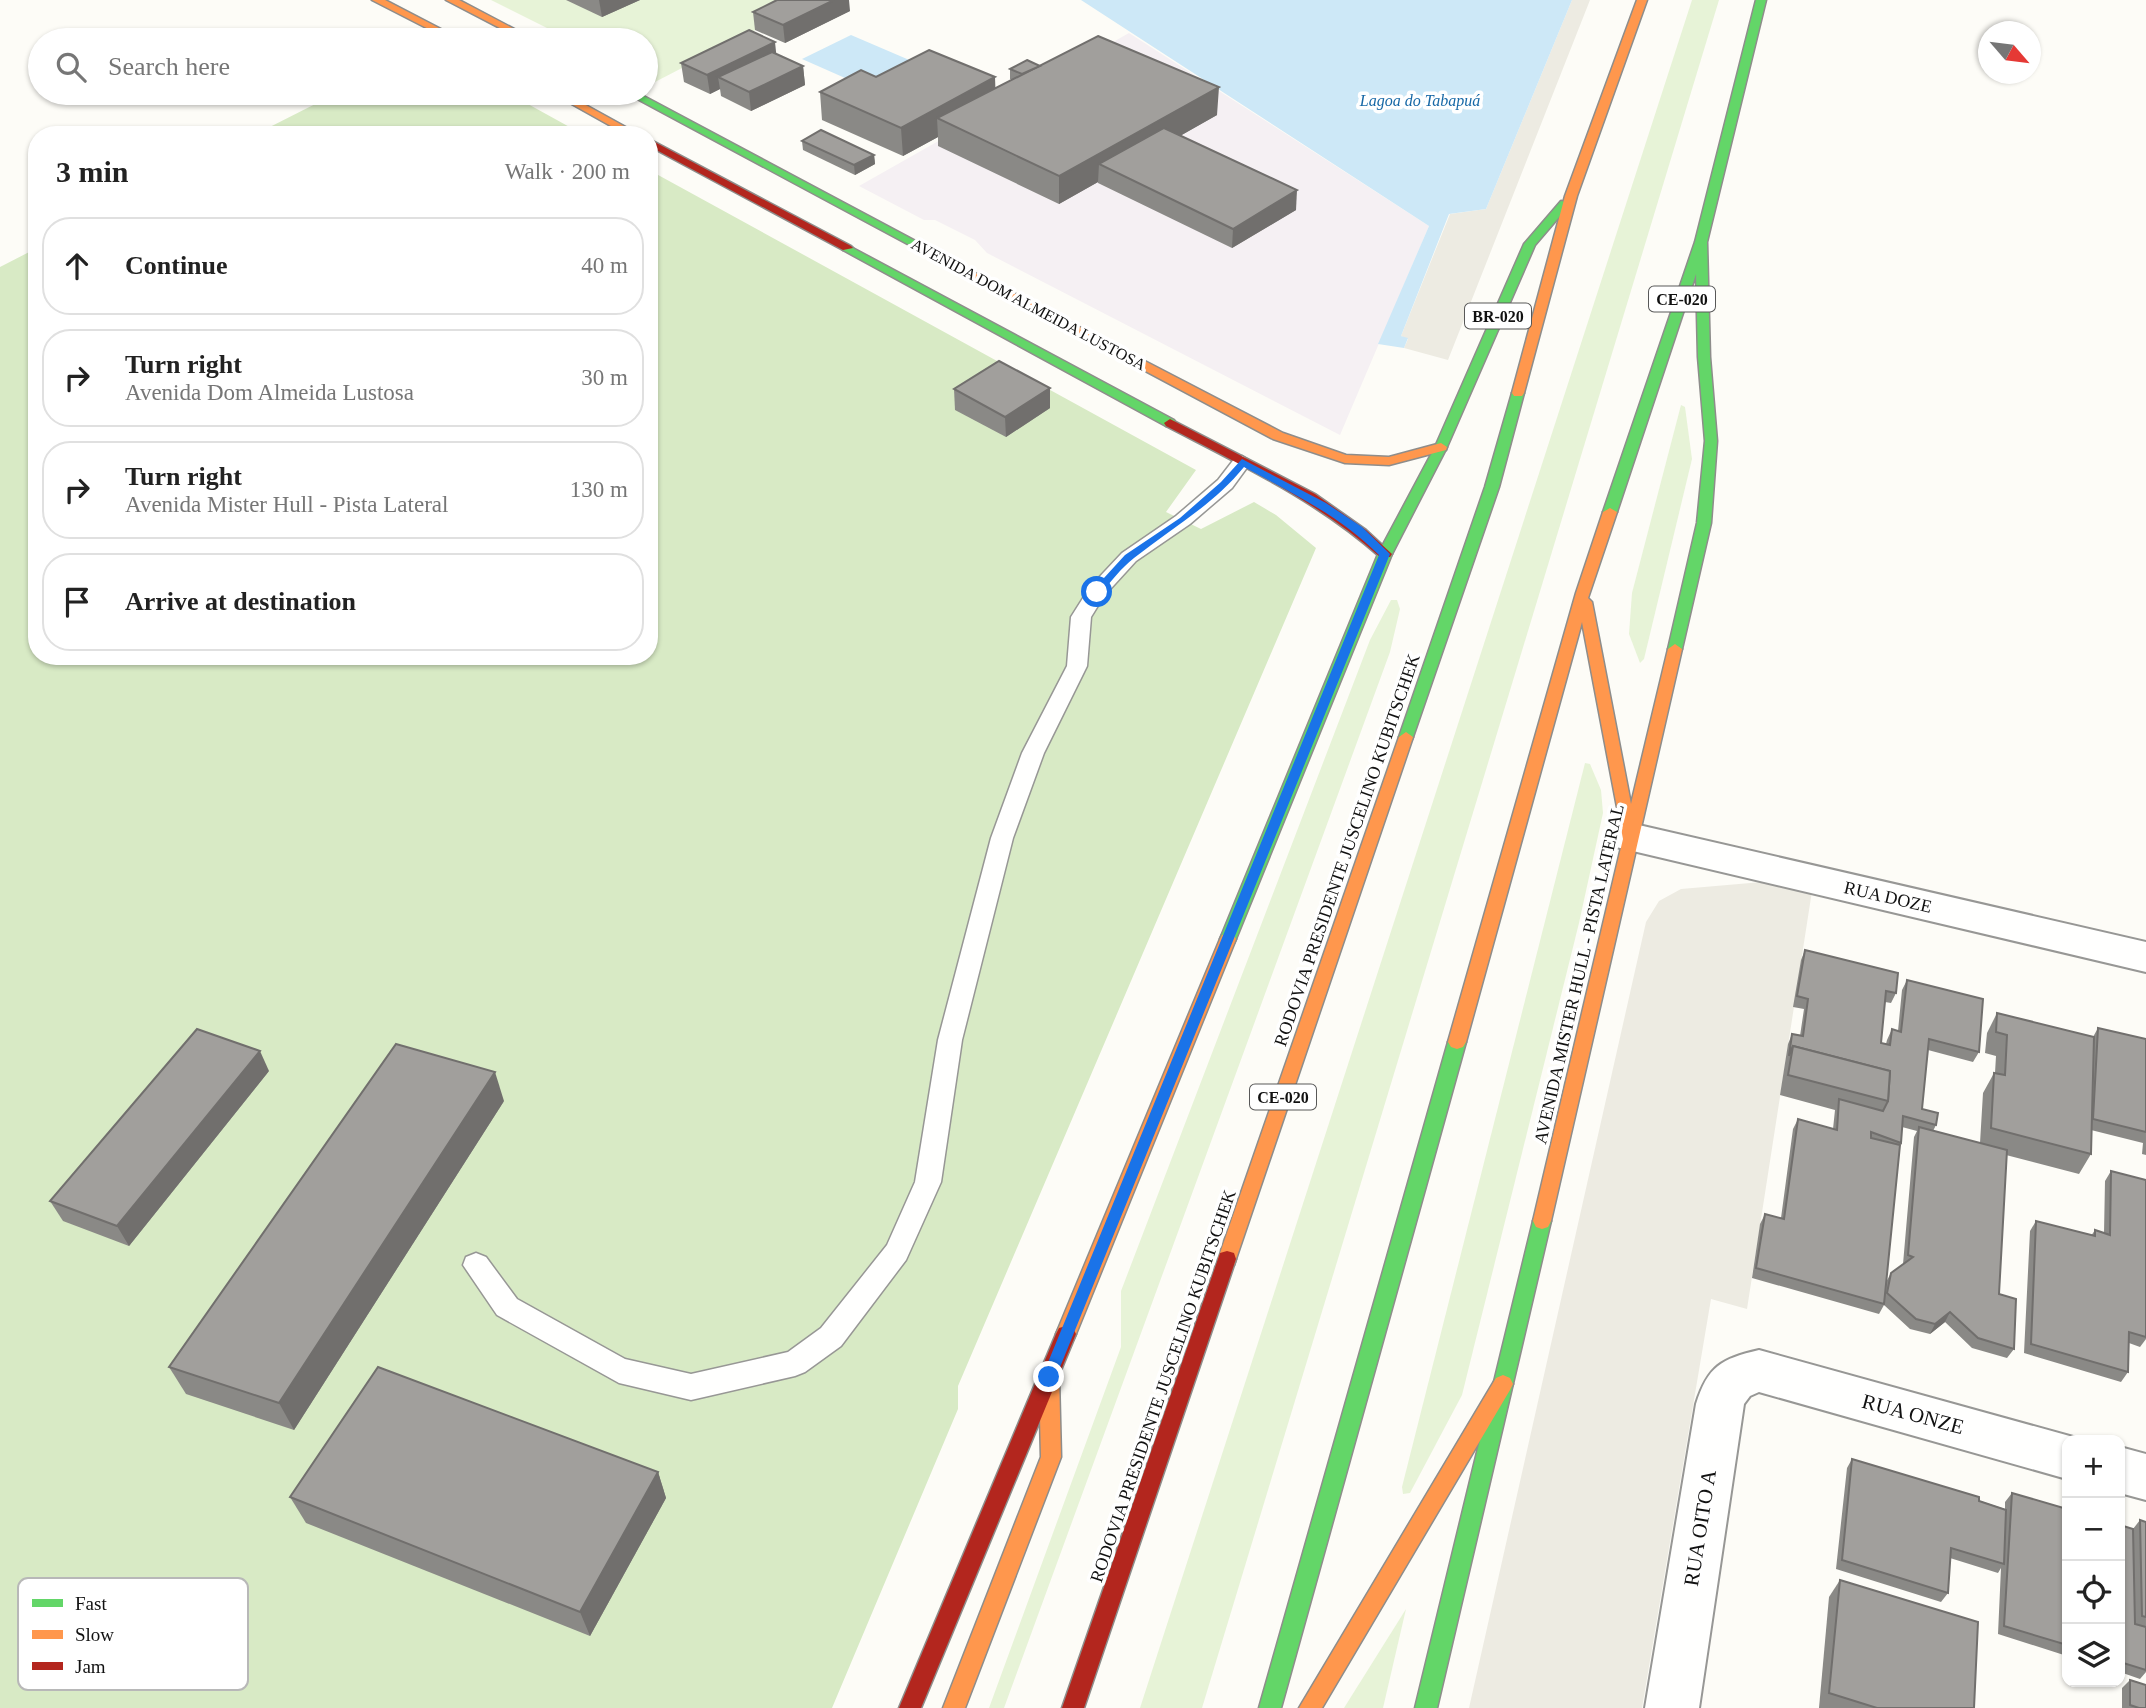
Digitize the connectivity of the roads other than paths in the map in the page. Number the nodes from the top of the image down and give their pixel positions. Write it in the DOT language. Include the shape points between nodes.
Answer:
graph roads {
  1 [pos="377,0"];
  2 [pos="451,0"];
  3 [pos="1642,0"];
  4 [pos="1761,0"];
  5 [pos="433,28"];
  6 [pos="506,28"];
  7 [pos="579,105"];
  8 [pos="654,105"];
  9 [pos="618,126"];
  10 [pos="658,147"];
  11 [pos="796,180"];
  12 [pos="1571,196"];
  13 [pos="758,200"];
  14 [pos="1701,242"];
  15 [pos="1278,436"];
  16 [pos="1441,447"];
  17 [pos="1242,462"];
  18 [pos="1385,554"];
  19 [pos="1583,593"];
  20 [pos="1630,837"];
  21 [pos="2146,957"];
  22 [pos="476,1265"];
  23 [pos="1759,1371"];
  24 [pos="1049,1377"];
  25 [pos="1503,1384"];
  26 [pos="2062,1455"];
  27 [pos="2125,1471"];
  28 [pos="2146,1477"];
  29 [pos="910,1708"];
  30 [pos="954,1708"];
  31 [pos="1073,1708"];
  32 [pos="1270,1708"];
  33 [pos="1310,1708"];
  34 [pos="1426,1708"];
  35 [pos="1672,1708"];
  1 -- 5 [label="main road"];
  2 -- 6 [label="main road"];
  3 -- 12 [label="main road, RODOVIA PRESIDENTE JUSCELINO KUBITSCHEK / CE-020"];
  4 -- 14 [label="main road, CE-020"];
  7 -- 9 [label="main road"];
  8 -- 11 [label="main road, AVENIDA DOM ALMEIDA LUSTOSA"];
  10 -- 13 [label="main road"];
  11 -- 13 [label="main road"];
  11 -- 15 [label="main road, AVENIDA DOM ALMEIDA LUSTOSA"];
  12 -- 16 [label="main road, BR-020" via="1530,244"];
  12 -- 31 [label="main road, RODOVIA PRESIDENTE JUSCELINO KUBITSCHEK / CE-020" via="1492,487"];
  13 -- 17 [label="main road"];
  14 -- 19 [label="main road, CE-020"];
  14 -- 20 [label="main road, AVENIDA MISTER HULL - PISTA LATERAL" via="1711,441 1704,523"];
  15 -- 16 [label="main road, AVENIDA DOM ALMEIDA LUSTOSA" via="1345,459 1389,461"];
  15 -- 17 [label="main road"];
  16 -- 18 [label="main road, BR-020"];
  17 -- 18 [label="main road" via="1323,505"];
  17 -- 22 [label="lane" via="1194,511 1129,557 1081,617 1077,666 1033,754 1002,838 950,1040 928,1182 897,1252 831,1337 795,1363 691,1387 619,1370 507,1307"];
  18 -- 24 [label="main road, BR-020"];
  19 -- 20 [label="main road"];
  19 -- 32 [label="main road, CE-020"];
  20 -- 21 [label="street, RUA DOZE"];
  20 -- 25 [label="main road, AVENIDA MISTER HULL - PISTA LATERAL"];
  23 -- 26 [label="street, RUA ONZE"];
  23 -- 35 [label="street, RUA OITO A" via="1738,1376 1725,1387 1720,1404"];
  24 -- 29 [label="main road, BR-020"];
  24 -- 30 [label="main road" via="1051,1457"];
  25 -- 33 [label="main road"];
  25 -- 34 [label="main road, AVENIDA MISTER HULL - PISTA LATERAL"];
  27 -- 28 [label="street"];
}
